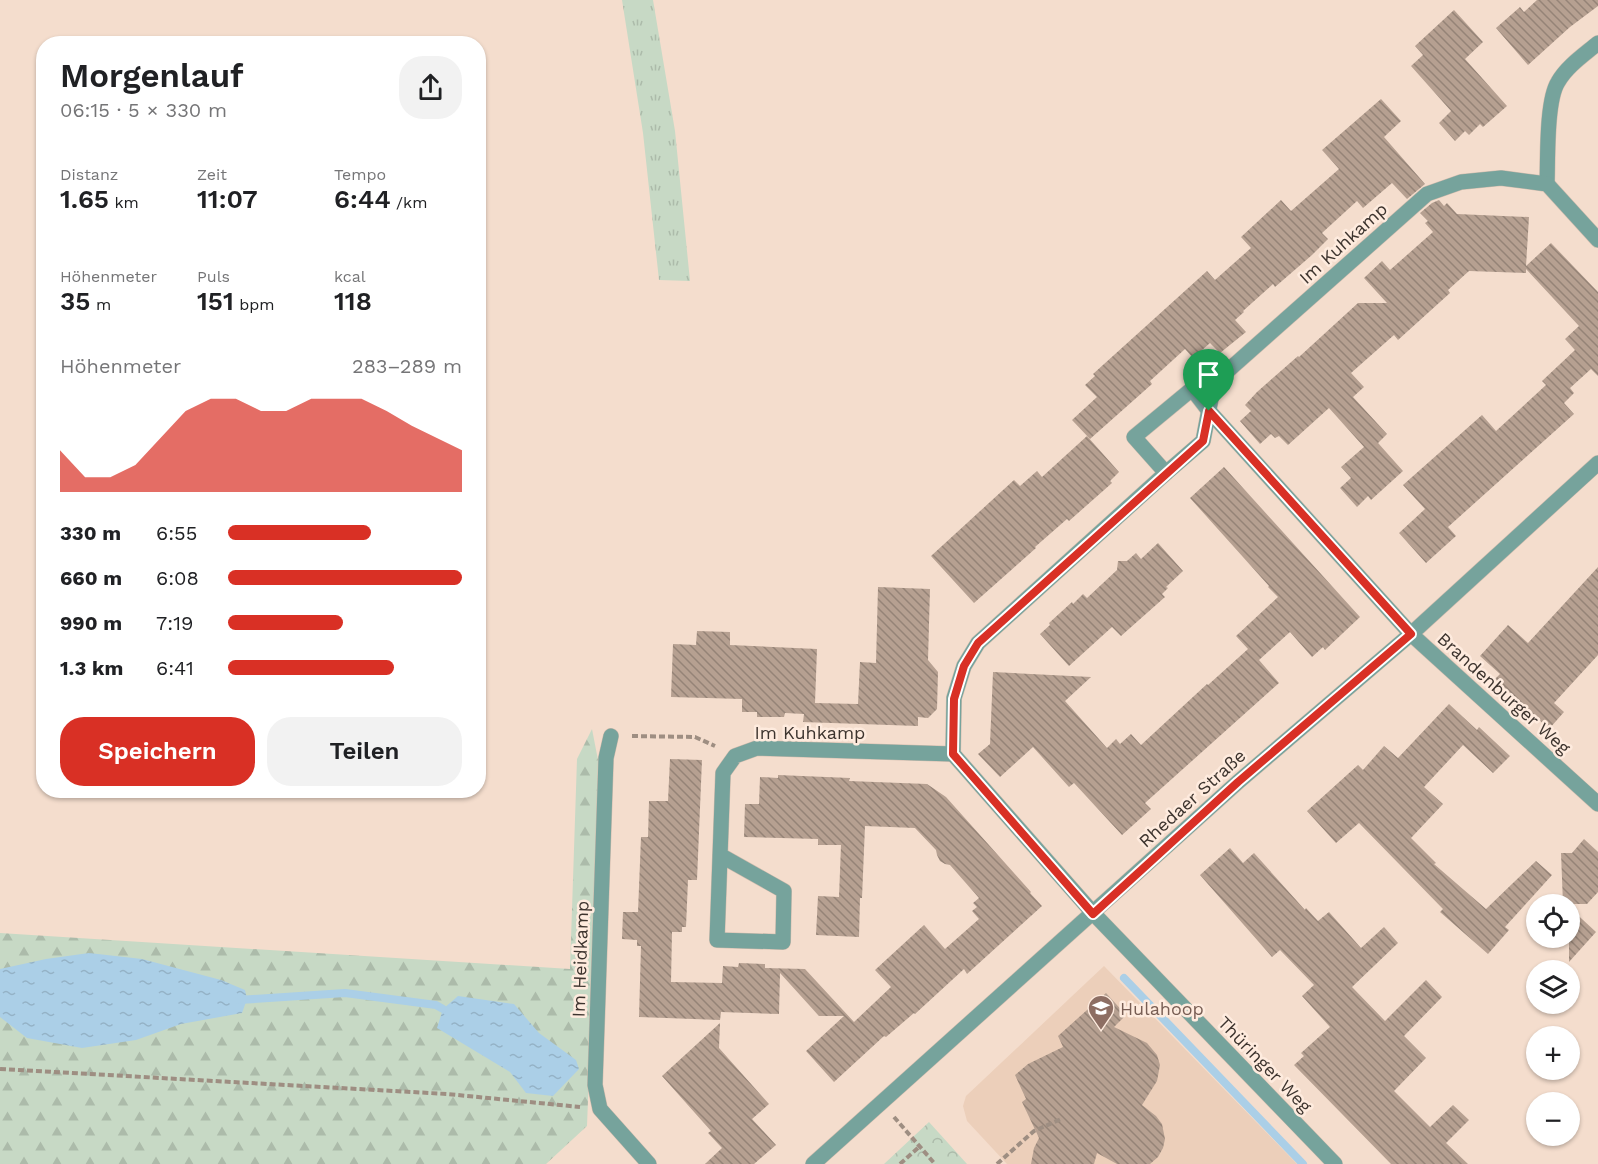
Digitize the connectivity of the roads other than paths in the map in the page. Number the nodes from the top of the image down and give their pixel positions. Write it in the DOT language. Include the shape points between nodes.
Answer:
graph roads {
  1 [pos="1598,43"];
  2 [pos="1546,184"];
  3 [pos="1598,240"];
  4 [pos="1209,411"];
  5 [pos="1598,463"];
  6 [pos="1166,473"];
  7 [pos="1411,634"];
  8 [pos="611,736"];
  9 [pos="953,754"];
  10 [pos="1598,804"];
  11 [pos="720,855"];
  12 [pos="1093,914"];
  13 [pos="649,1164"];
  14 [pos="813,1164"];
  15 [pos="1335,1164"];
  1 -- 2 [label="street" via="1557,82 1551,100"];
  2 -- 3 [label="street"];
  2 -- 4 [label="street, Im Kuhkamp" via="1501,178 1461,182 1427,194 1214,383"];
  4 -- 6 [label="street, Im Kuhkamp" via="1203,441"];
  4 -- 6 [label="street" via="1192,389 1134,438"];
  4 -- 7 [label="street"];
  5 -- 7 [label="street, Rhedaer Straße"];
  6 -- 9 [label="street, Im Kuhkamp" via="978,643 964,666 954,699"];
  7 -- 10 [label="street, Brandenburger Weg"];
  7 -- 12 [label="street, Rhedaer Straße" via="1238,782"];
  8 -- 13 [label="street, Im Heidkamp" via="606,758 596,1085 600,1109"];
  9 -- 11 [label="street, Im Kuhkamp" via="757,748 735,756 723,773"];
  9 -- 12 [label="street"];
  11 -- 11 [label="street, Im Kuhkamp" via="717,939 783,942 784,891"];
  12 -- 14 [label="street, Rhedaer Straße"];
  12 -- 15 [label="street, Thüringer Weg"];
}
